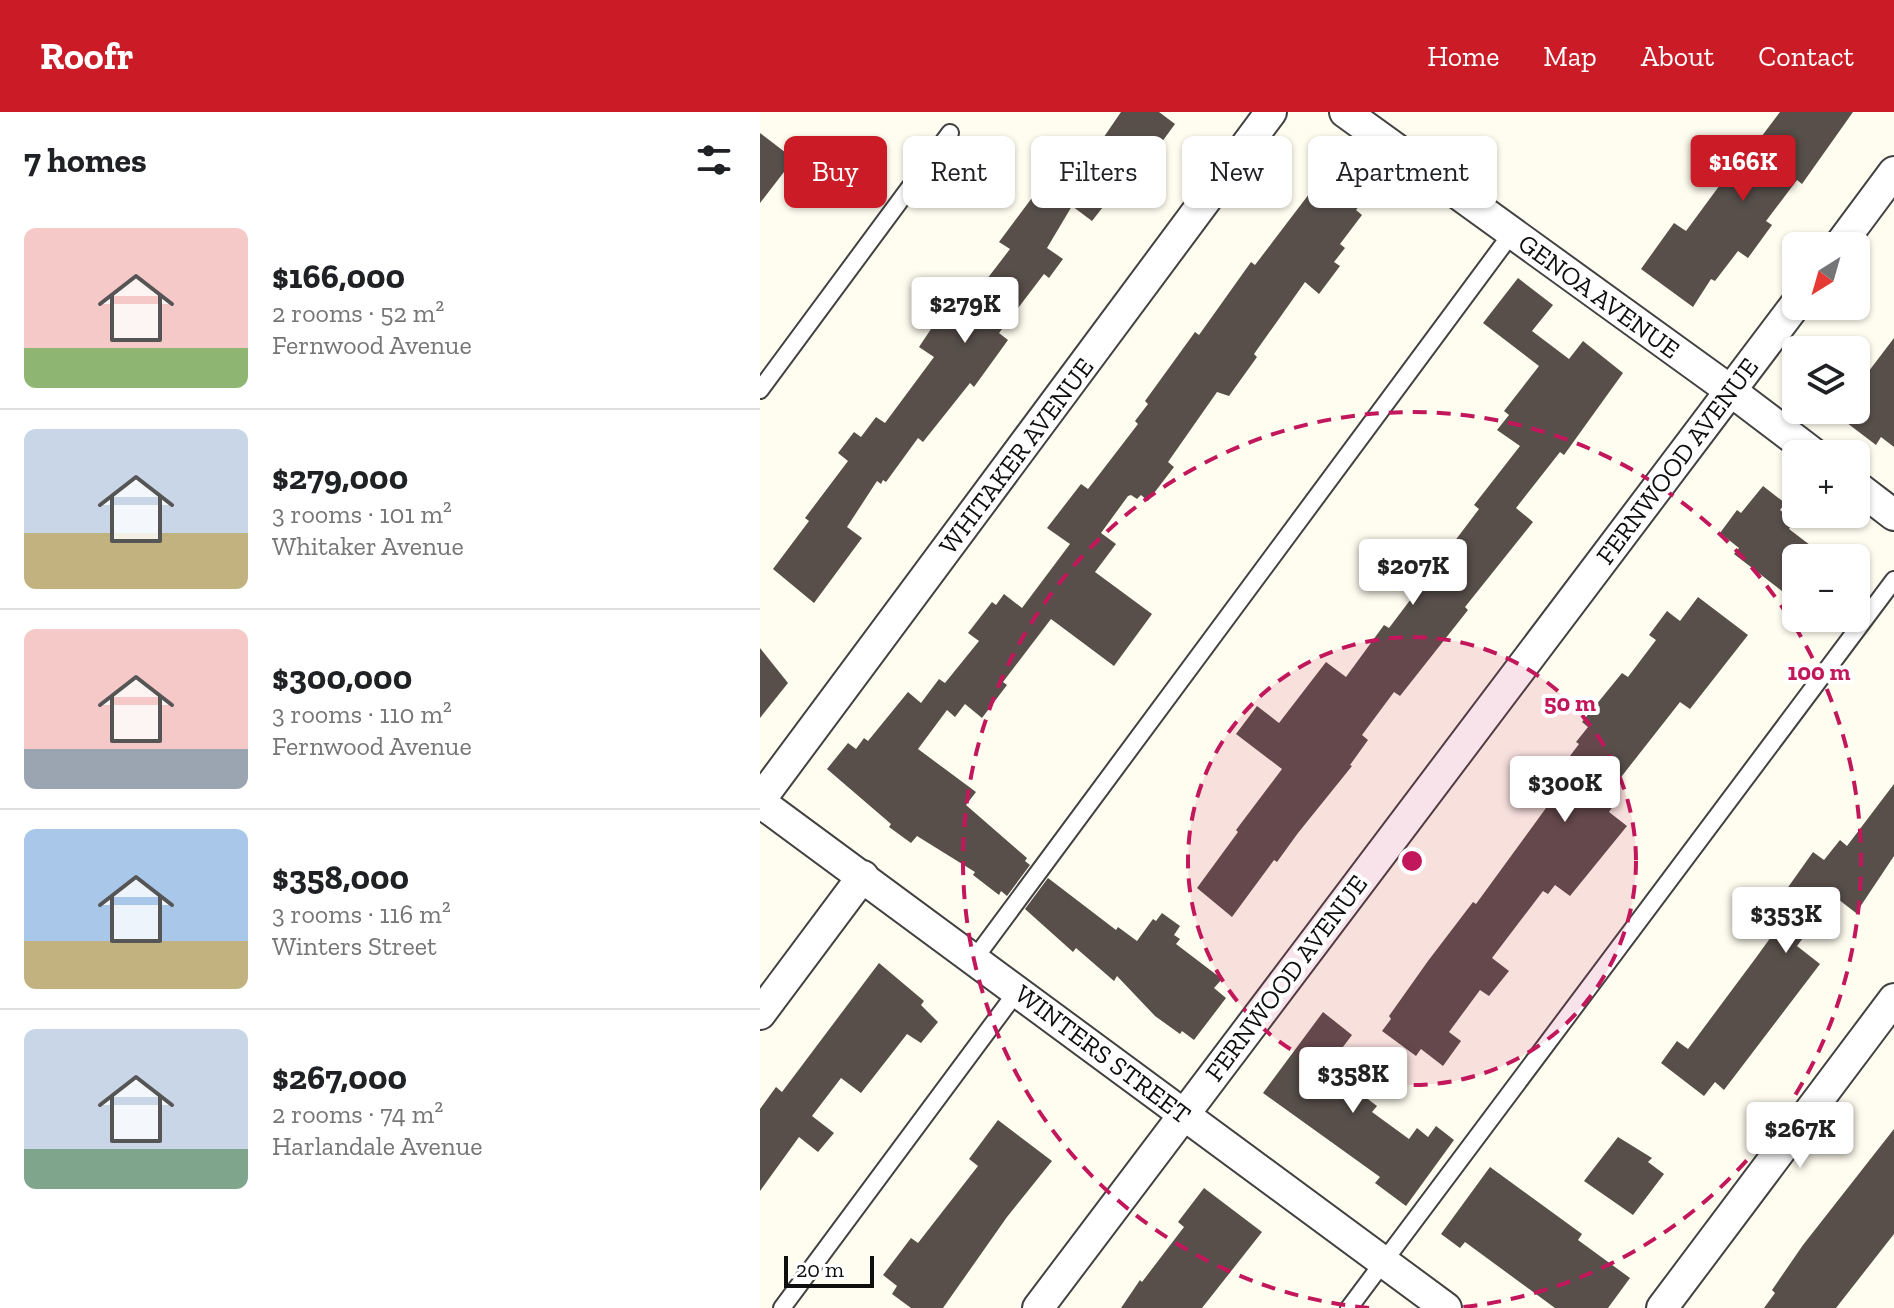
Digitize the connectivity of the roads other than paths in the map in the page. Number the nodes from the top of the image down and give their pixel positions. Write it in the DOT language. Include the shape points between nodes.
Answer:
graph roads {
  1 [pos="1271,112"];
  2 [pos="1345,112"];
  3 [pos="950,133"];
  4 [pos="1894,172"];
  5 [pos="1849,232"];
  6 [pos="1512,233"];
  7 [pos="1784,320"];
  8 [pos="760,390"];
  9 [pos="1731,391"];
  10 [pos="1796,440"];
  11 [pos="1870,497"];
  12 [pos="1894,515"];
  13 [pos="1894,580"];
  14 [pos="760,801"];
  15 [pos="863,876"];
  16 [pos="975,958"];
  17 [pos="1018,990"];
  18 [pos="1894,999"];
  19 [pos="760,1014"];
  20 [pos="1182,1115"];
  21 [pos="1384,1262"];
  22 [pos="782,1308"];
  23 [pos="1038,1308"];
  24 [pos="1349,1308"];
  25 [pos="1446,1308"];
  26 [pos="1662,1308"];
  1 -- 14 [label="street, WHITAKER AVENUE"];
  2 -- 6 [label="street, GENOA AVENUE"];
  3 -- 8 [label="lane"];
  4 -- 5 [label="street"];
  6 -- 9 [label="street, GENOA AVENUE"];
  6 -- 16 [label="lane"];
  7 -- 9 [label="street, FERNWOOD AVENUE"];
  9 -- 10 [label="street, GENOA AVENUE"];
  9 -- 20 [label="street, FERNWOOD AVENUE"];
  11 -- 12 [label="street"];
  13 -- 21 [label="lane"];
  14 -- 15 [label="street, WINTERS STREET"];
  15 -- 16 [label="street, WINTERS STREET"];
  15 -- 19 [label="street"];
  16 -- 17 [label="street, WINTERS STREET"];
  17 -- 20 [label="street, WINTERS STREET"];
  17 -- 22 [label="lane"];
  18 -- 26 [label="street"];
  20 -- 21 [label="street, WINTERS STREET"];
  20 -- 23 [label="street, FERNWOOD AVENUE"];
  21 -- 24 [label="lane"];
  21 -- 25 [label="street, WINTERS STREET"];
}
